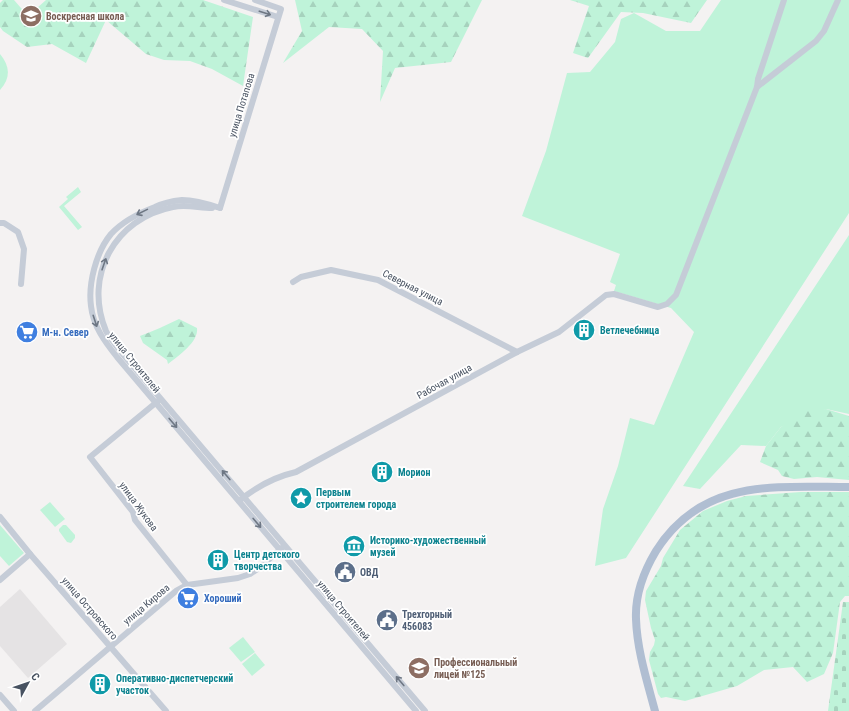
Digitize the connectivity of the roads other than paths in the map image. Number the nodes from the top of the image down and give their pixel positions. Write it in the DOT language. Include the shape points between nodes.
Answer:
graph roads {
  1 [pos="224,0"];
  2 [pos="255,0"];
  3 [pos="784,0"];
  4 [pos="838,0"];
  5 [pos="278,17"];
  6 [pos="757,87"];
  7 [pos="220,208"];
  8 [pos="132,221"];
  9 [pos="0,223"];
  10 [pos="293,282"];
  11 [pos="21,284"];
  12 [pos="517,352"];
  13 [pos="161,398"];
  14 [pos="156,403"];
  15 [pos="849,487"];
  16 [pos="244,496"];
  17 [pos="239,501"];
  18 [pos="0,517"];
  19 [pos="285,545"];
  20 [pos="280,549"];
  21 [pos="30,554"];
  22 [pos="0,580"];
  23 [pos="187,585"];
  24 [pos="110,647"];
  25 [pos="0,695"];
  26 [pos="14,711"];
  27 [pos="35,711"];
  28 [pos="166,711"];
  29 [pos="416,711"];
  30 [pos="425,711"];
  31 [pos="655,711"];
  1 -- 5 [label="street, one-way"];
  2 -- 5 [label="street, улица Потапова" via="281,9"];
  3 -- 6 [label="street"];
  4 -- 6 [label="street" via="824,31 816,41"];
  5 -- 7 [label="street, улица Потапова"];
  6 -- 12 [label="street, Рабочая улица" via="676,295 667,304 658,307 614,294 606,295 560,332"];
  7 -- 8 [label="street, улица Строителей" via="172,207"];
  13 -- 8 [label="street, улица Строителей, one-way" via="112,340 100,312 98,290 103,266 114,243"];
  8 -- 14 [label="street, улица Строителей, one-way" via="111,235 100,254 92,278 91,308 103,339"];
  9 -- 11 [label="street" via="18,232 24,249"];
  10 -- 12 [label="street, Северная улица" via="301,277 330,270 378,280"];
  12 -- 16 [label="street, Рабочая улица" via="354,442 296,472 274,478"];
  13 -- 14 [label="street"];
  16 -- 13 [label="street, улица Строителей, one-way"];
  14 -- 17 [label="street, улица Строителей, one-way"];
  14 -- 23 [label="street, улица Жукова" via="90,457 133,512 135,520"];
  15 -- 31 [label="main road" via="758,488 737,492 700,507 674,527 650,562 639,590 636,608 637,633"];
  16 -- 17 [label="street, Рабочая улица"];
  16 -- 19 [label="street, улица Строителей"];
  17 -- 20 [label="street, улица Строителей, one-way"];
  18 -- 21 [label="street, улица Островского"];
  19 -- 20 [label="street, улица Кирова"];
  30 -- 19 [label="street, улица Строителей, one-way"];
  20 -- 23 [label="street, улица Кирова" via="250,574"];
  20 -- 29 [label="street, улица Строителей"];
  21 -- 22 [label="street"];
  21 -- 24 [label="street, улица Островского"];
  23 -- 24 [label="street, улица Кирова" via="176,591"];
  24 -- 27 [label="street, улица Кирова"];
  24 -- 28 [label="street, улица Островского"];
  25 -- 26 [label="street"];
}
